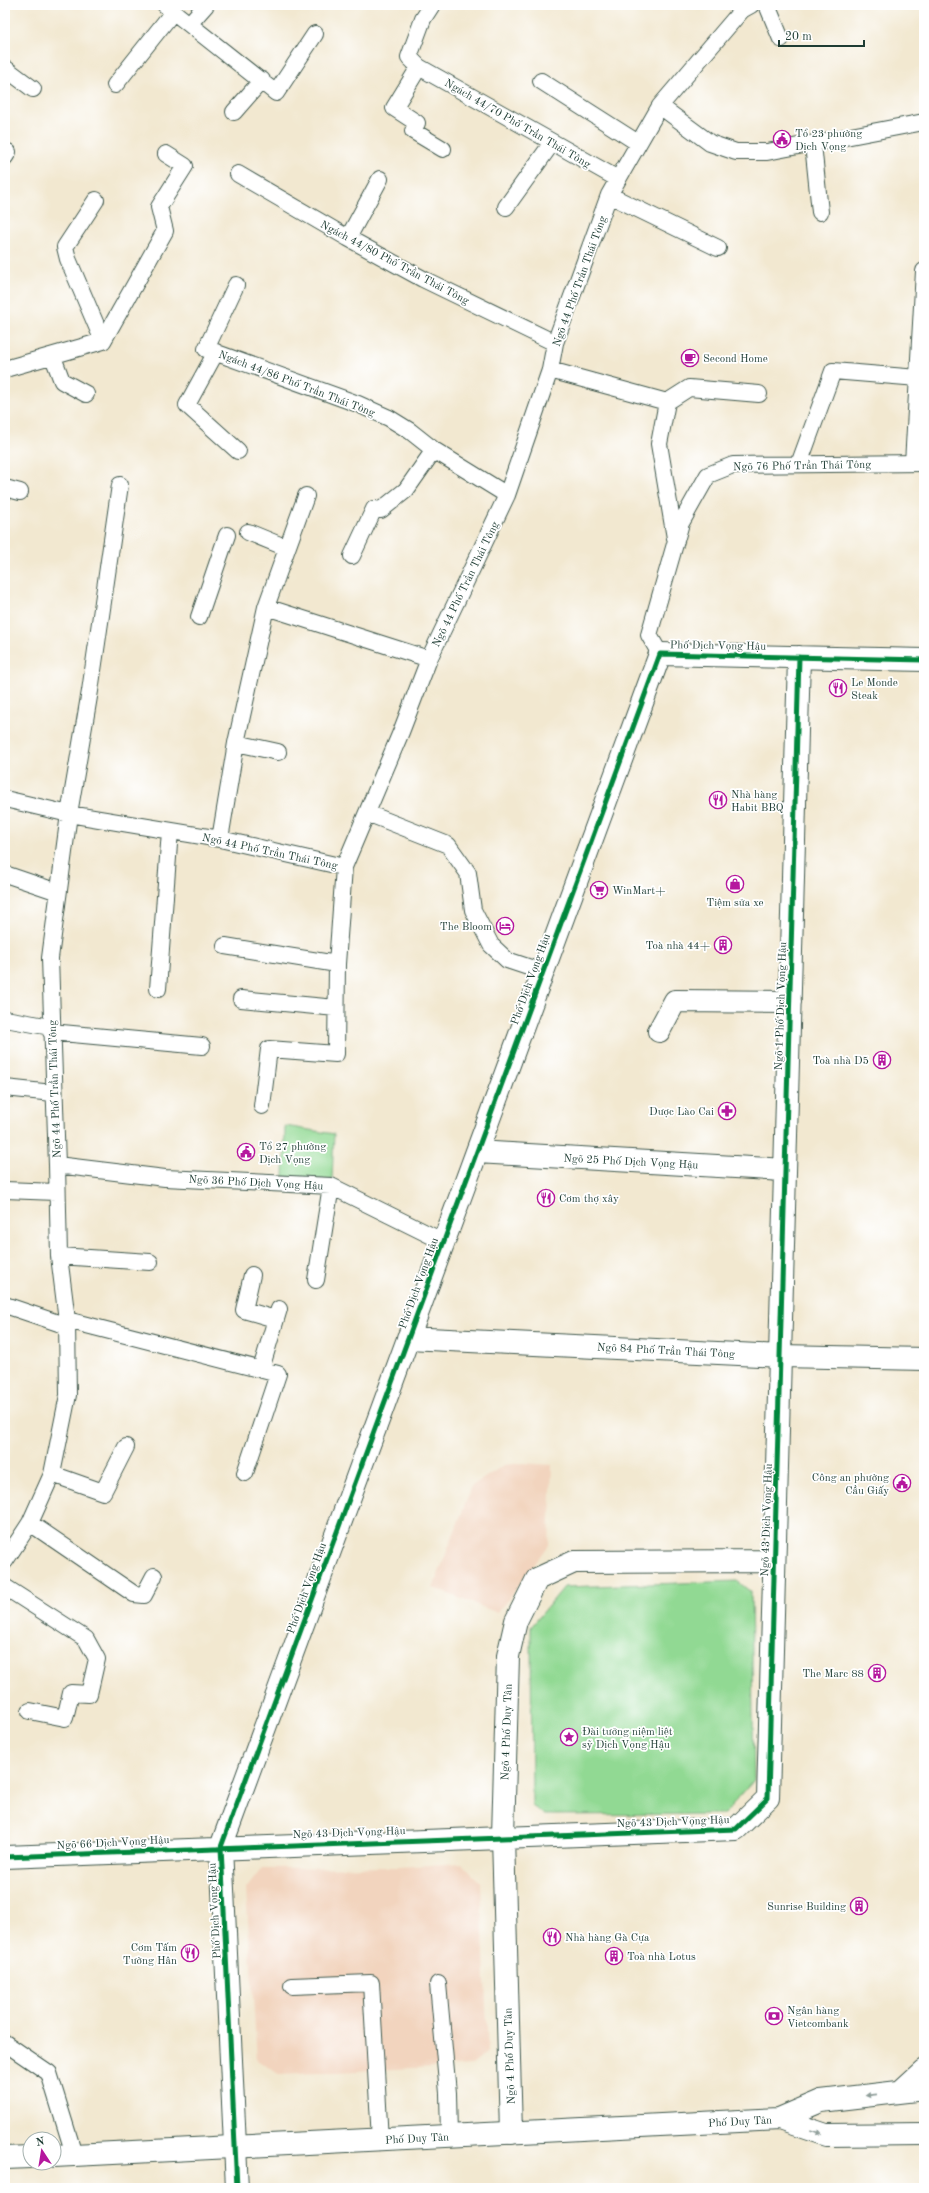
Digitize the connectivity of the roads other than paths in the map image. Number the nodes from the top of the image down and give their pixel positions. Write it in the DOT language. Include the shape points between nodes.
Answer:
graph roads {
  1 [pos="206,5"];
  2 [pos="432,5"];
  3 [pos="767,5"];
  4 [pos="744,7"];
  5 [pos="169,8"];
  6 [pos="190,23"];
  7 [pos="315,34"];
  8 [pos="781,39"];
  9 [pos="419,67"];
  10 [pos="5,68"];
  11 [pos="262,80"];
  12 [pos="541,81"];
  13 [pos="115,85"];
  14 [pos="33,89"];
  15 [pos="660,106"];
  16 [pos="234,112"];
  17 [pos="924,122"];
  18 [pos="552,143"];
  19 [pos="638,143"];
  20 [pos="813,144"];
  21 [pos="443,149"];
  22 [pos="166,154"];
  23 [pos="238,174"];
  24 [pos="380,178"];
  25 [pos="618,179"];
  26 [pos="609,195"];
  27 [pos="96,200"];
  28 [pos="506,207"];
  29 [pos="820,212"];
  30 [pos="348,238"];
  31 [pos="718,248"];
  32 [pos="924,271"];
  33 [pos="236,284"];
  34 [pos="103,341"];
  35 [pos="555,343"];
  36 [pos="216,352"];
  37 [pos="53,357"];
  38 [pos="5,369"];
  39 [pos="550,370"];
  40 [pos="918,378"];
  41 [pos="86,394"];
  42 [pos="759,394"];
  43 [pos="667,402"];
  44 [pos="434,450"];
  45 [pos="238,451"];
  46 [pos="919,463"];
  47 [pos="799,464"];
  48 [pos="120,485"];
  49 [pos="507,495"];
  50 [pos="306,496"];
  51 [pos="248,532"];
  52 [pos="227,535"];
  53 [pos="676,542"];
  54 [pos="287,548"];
  55 [pos="352,556"];
  56 [pos="266,607"];
  57 [pos="199,617"];
  58 [pos="660,654"];
  59 [pos="799,657"];
  60 [pos="429,659"];
  61 [pos="924,660"];
  62 [pos="236,743"];
  63 [pos="278,752"];
  64 [pos="5,799"];
  65 [pos="368,813"];
  66 [pos="69,814"];
  67 [pos="170,831"];
  68 [pos="220,839"];
  69 [pos="344,867"];
  70 [pos="5,874"];
  71 [pos="58,892"];
  72 [pos="225,946"];
  73 [pos="337,964"];
  74 [pos="543,972"];
  75 [pos="158,989"];
  76 [pos="241,999"];
  77 [pos="790,1002"];
  78 [pos="336,1008"];
  79 [pos="5,1019"];
  80 [pos="51,1029"];
  81 [pos="659,1031"];
  82 [pos="202,1046"];
  83 [pos="5,1088"];
  84 [pos="53,1093"];
  85 [pos="262,1106"];
  86 [pos="477,1152"];
  87 [pos="57,1165"];
  88 [pos="785,1170"];
  89 [pos="331,1186"];
  90 [pos="5,1190"];
  91 [pos="56,1192"];
  92 [pos="444,1242"];
  93 [pos="58,1256"];
  94 [pos="150,1262"];
  95 [pos="252,1275"];
  96 [pos="316,1280"];
  97 [pos="5,1305"];
  98 [pos="67,1323"];
  99 [pos="408,1338"];
  100 [pos="781,1356"];
  101 [pos="924,1359"];
  102 [pos="261,1370"];
  103 [pos="126,1447"];
  104 [pos="245,1473"];
  105 [pos="52,1474"];
  106 [pos="30,1523"];
  107 [pos="5,1561"];
  108 [pos="774,1561"];
  109 [pos="154,1576"];
  110 [pos="5,1587"];
  111 [pos="30,1711"];
  112 [pos="503,1836"];
  113 [pos="221,1848"];
  114 [pos="5,1857"];
  115 [pos="438,1984"];
  116 [pos="292,1986"];
  117 [pos="5,2043"];
  118 [pos="924,2070"];
  119 [pos="924,2089"];
  120 [pos="900,2092"];
  121 [pos="780,2119"];
  122 [pos="511,2132"];
  123 [pos="901,2134"];
  124 [pos="924,2134"];
  125 [pos="449,2136"];
  126 [pos="380,2140"];
  127 [pos="235,2146"];
  128 [pos="924,2148"];
  129 [pos="64,2155"];
  130 [pos="22,2157"];
  131 [pos="5,2158"];
  132 [pos="237,2188"];
  133 [pos="241,2188"];
  1 -- 6 [label="lane"];
  2 -- 9 [label="lane" via="422,19 409,57"];
  3 -- 8 [label="lane"];
  4 -- 15 [label="lane, Ngõ 44 Phố Trần Thái Tông"];
  5 -- 6 [label="lane"];
  5 -- 13 [label="lane"];
  6 -- 11 [label="lane"];
  7 -- 11 [label="lane" via="276,93"];
  9 -- 18 [label="lane, Ngách 44/70 Phố Trần Thái Tông"];
  9 -- 21 [label="lane" via="394,108 417,123 413,131"];
  10 -- 14 [label="lane"];
  11 -- 16 [label="lane"];
  12 -- 19 [label="lane"];
  15 -- 19 [label="lane, Ngõ 44 Phố Trần Thái Tông"];
  15 -- 20 [label="lane" via="710,143 736,152 767,152"];
  17 -- 20 [label="lane"];
  18 -- 25 [label="lane, Ngách 44/70 Phố Trần Thái Tông"];
  18 -- 28 [label="lane"];
  19 -- 25 [label="lane, Ngõ 44 Phố Trần Thái Tông"];
  20 -- 29 [label="lane"];
  22 -- 34 [label="lane" via="185,166 159,207 165,231"];
  23 -- 30 [label="lane, Ngách 44/80 Phố Trần Thái Tông"];
  24 -- 30 [label="lane"];
  25 -- 26 [label="lane, Ngõ 44 Phố Trần Thái Tông"];
  26 -- 31 [label="lane"];
  26 -- 35 [label="lane, Ngõ 44 Phố Trần Thái Tông"];
  27 -- 34 [label="lane" via="65,247"];
  30 -- 35 [label="lane, Ngách 44/80 Phố Trần Thái Tông" via="423,279"];
  32 -- 40 [label="lane"];
  33 -- 36 [label="lane, Ngách 44/86 Phố Trần Thái Tông" via="206,349"];
  34 -- 37 [label="lane"];
  35 -- 39 [label="lane, Ngõ 44 Phố Trần Thái Tông"];
  36 -- 44 [label="lane, Ngách 44/86 Phố Trần Thái Tông" via="358,404 410,431"];
  36 -- 45 [label="lane" via="187,405"];
  37 -- 38 [label="lane"];
  37 -- 41 [label="lane" via="62,381"];
  39 -- 43 [label="lane"];
  39 -- 49 [label="lane, Ngõ 44 Phố Trần Thái Tông"];
  40 -- 46 [label="lane"];
  40 -- 47 [label="lane" via="833,371"];
  42 -- 43 [label="lane" via="690,388"];
  43 -- 53 [label="lane" via="659,444"];
  44 -- 49 [label="lane, Ngách 44/86 Phố Trần Thái Tông"];
  44 -- 55 [label="lane" via="406,490 381,510 374,509"];
  46 -- 47 [label="lane, Ngõ 76 Phố Trần Thái Tông"];
  47 -- 53 [label="lane, Ngõ 76 Phố Trần Thái Tông" via="733,465 708,475 681,523"];
  48 -- 66 [label="lane"];
  49 -- 60 [label="lane, Ngõ 44 Phố Trần Thái Tông"];
  50 -- 54 [label="lane"];
  51 -- 54 [label="lane"];
  52 -- 57 [label="lane"];
  53 -- 58 [label="lane, Ngõ 76 Phố Trần Thái Tông" via="649,634"];
  54 -- 56 [label="lane"];
  56 -- 60 [label="lane"];
  56 -- 62 [label="lane"];
  58 -- 59 [label="street, Phố Dịch Vọng Hậu"];
  58 -- 74 [label="street, Phố Dịch Vọng Hậu"];
  59 -- 61 [label="street, Phố Dịch Vọng Hậu"];
  59 -- 77 [label="street, Ngõ 1 Phố Dịch Vọng Hậu"];
  60 -- 65 [label="lane, Ngõ 44 Phố Trần Thái Tông"];
  62 -- 63 [label="lane"];
  62 -- 68 [label="lane"];
  64 -- 66 [label="lane"];
  65 -- 69 [label="lane, Ngõ 44 Phố Trần Thái Tông"];
  65 -- 74 [label="lane" via="448,845 468,873 474,910 491,945 507,960"];
  66 -- 67 [label="lane, Ngõ 44 Phố Trần Thái Tông"];
  66 -- 71 [label="lane, Ngõ 44 Phố Trần Thái Tông"];
  67 -- 68 [label="lane, Ngõ 44 Phố Trần Thái Tông"];
  67 -- 75 [label="lane"];
  68 -- 69 [label="lane, Ngõ 44 Phố Trần Thái Tông"];
  69 -- 73 [label="lane"];
  70 -- 71 [label="lane"];
  71 -- 80 [label="lane, Ngõ 44 Phố Trần Thái Tông" via="50,958"];
  72 -- 73 [label="lane"];
  73 -- 78 [label="lane"];
  74 -- 86 [label="street, Phố Dịch Vọng Hậu"];
  76 -- 78 [label="lane"];
  77 -- 81 [label="street" via="675,1001"];
  77 -- 88 [label="street, Ngõ 1 Phố Dịch Vọng Hậu"];
  78 -- 85 [label="lane" via="336,1054 269,1048"];
  79 -- 80 [label="lane"];
  80 -- 82 [label="lane"];
  80 -- 84 [label="lane, Ngõ 44 Phố Trần Thái Tông"];
  83 -- 84 [label="lane"];
  84 -- 87 [label="lane, Ngõ 44 Phố Trần Thái Tông"];
  86 -- 88 [label="street, Ngõ 25 Phố Dịch Vọng Hậu"];
  86 -- 92 [label="street, Phố Dịch Vọng Hậu"];
  87 -- 89 [label="lane, Ngõ 36 Phố Dịch Vọng Hậu" via="165,1178"];
  87 -- 91 [label="lane, Ngõ 44 Phố Trần Thái Tông"];
  88 -- 100 [label="street, Ngõ 1 Phố Dịch Vọng Hậu"];
  89 -- 92 [label="lane, Ngõ 36 Phố Dịch Vọng Hậu"];
  89 -- 96 [label="lane"];
  90 -- 91 [label="lane"];
  91 -- 93 [label="lane, Ngõ 44 Phố Trần Thái Tông"];
  92 -- 99 [label="street, Phố Dịch Vọng Hậu"];
  93 -- 94 [label="lane"];
  93 -- 98 [label="lane, Ngõ 44 Phố Trần Thái Tông"];
  95 -- 102 [label="lane" via="244,1310 277,1314"];
  97 -- 98 [label="lane"];
  98 -- 102 [label="lane"];
  98 -- 105 [label="lane, Ngõ 44 Phố Trần Thái Tông" via="68,1395"];
  99 -- 100 [label="street, Ngõ 84 Phố Trần Thái Tông"];
  99 -- 113 [label="street, Phố Dịch Vọng Hậu"];
  100 -- 101 [label="street, Ngõ 84 Phố Trần Thái Tông"];
  100 -- 108 [label="street, Ngõ 43 Dịch Vọng Hậu"];
  102 -- 104 [label="lane" via="278,1374"];
  103 -- 105 [label="lane" via="103,1492"];
  105 -- 106 [label="lane, Ngõ 44 Phố Trần Thái Tông"];
  106 -- 107 [label="lane, Ngõ 44 Phố Trần Thái Tông"];
  106 -- 109 [label="lane" via="134,1594 144,1594"];
  108 -- 112 [label="street, Ngõ 4 Phố Duy Tân" via="574,1562 537,1579 516,1621 508,1656"];
  108 -- 112 [label="street, Ngõ 43 Dịch Vọng Hậu" via="768,1798 736,1829"];
  110 -- 111 [label="lane" via="86,1639 98,1660 88,1694 71,1693 65,1718"];
  112 -- 113 [label="street, Ngõ 43 Dịch Vọng Hậu"];
  112 -- 122 [label="street, Ngõ 4 Phố Duy Tân"];
  113 -- 114 [label="street, Ngõ 66 Dịch Vọng Hậu"];
  113 -- 127 [label="street, Phố Dịch Vọng Hậu"];
  115 -- 125 [label="lane"];
  116 -- 126 [label="lane" via="371,1984"];
  117 -- 129 [label="lane" via="49,2073"];
  118 -- 120 [label="street"];
  119 -- 120 [label="street, Phố Duy Tân"];
  120 -- 121 [label="street, Phố Duy Tân, one-way" via="821,2101"];
  121 -- 122 [label="street, Phố Duy Tân"];
  121 -- 123 [label="street, Phố Duy Tân, one-way" via="826,2135"];
  122 -- 125 [label="street, Phố Duy Tân"];
  123 -- 124 [label="street, Phố Duy Tân"];
  123 -- 128 [label="street"];
  125 -- 126 [label="street, Phố Duy Tân"];
  126 -- 127 [label="street, Phố Duy Tân"];
  127 -- 129 [label="street, Phố Duy Tân"];
  127 -- 132 [label="street, Phố Dịch Vọng Hậu"];
  130 -- 131 [label="street"];
  132 -- 133 [label="lane"];
}
